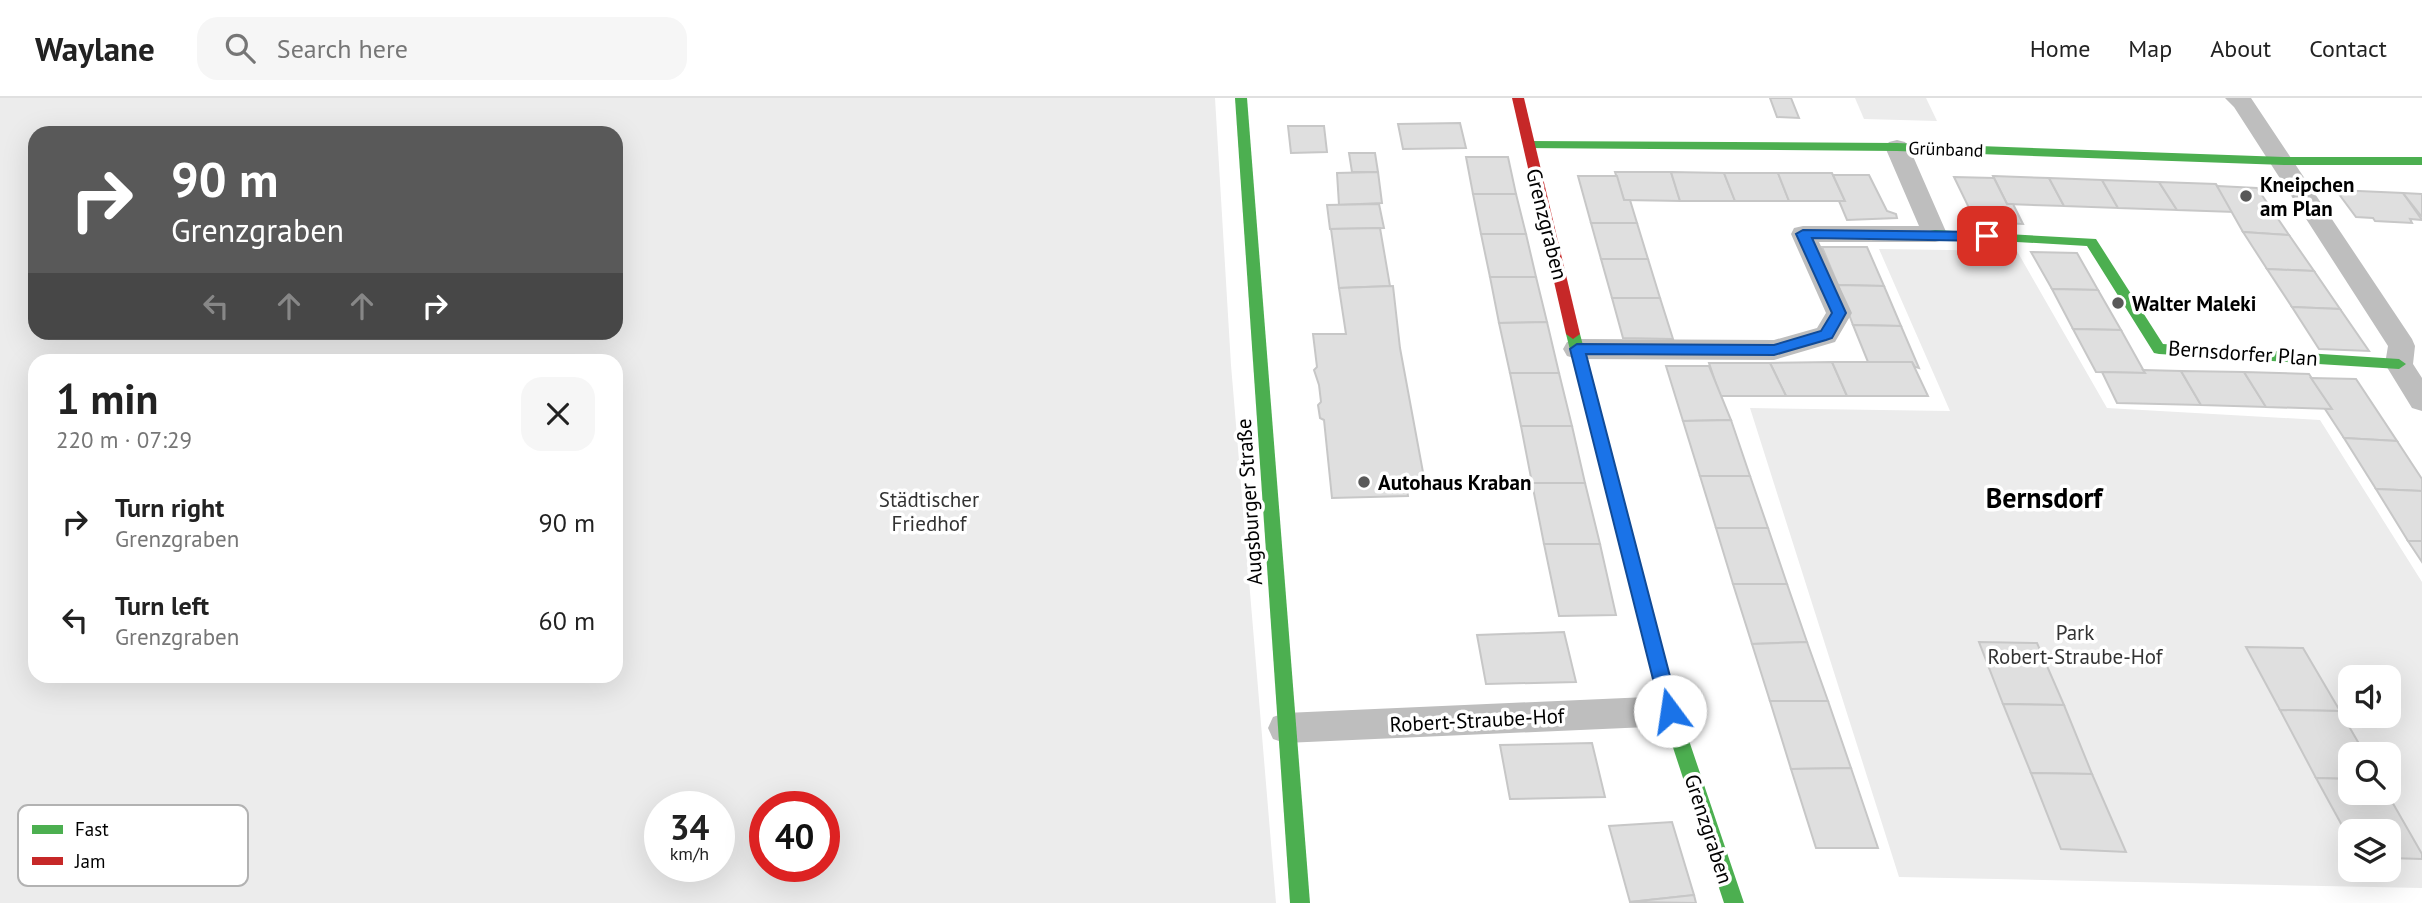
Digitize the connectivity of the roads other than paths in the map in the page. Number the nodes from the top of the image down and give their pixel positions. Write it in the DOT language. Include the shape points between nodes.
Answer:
graph roads {
  1 [pos="1241,98"];
  2 [pos="1518,98"];
  3 [pos="2236,98"];
  4 [pos="1528,145"];
  5 [pos="1897,147"];
  6 [pos="2284,161"];
  7 [pos="2422,161"];
  8 [pos="1935,234"];
  9 [pos="1577,349"];
  10 [pos="2399,363"];
  11 [pos="2422,401"];
  12 [pos="1670,711"];
  13 [pos="1285,728"];
  14 [pos="1300,903"];
  15 [pos="1734,903"];
  1 -- 13 [label="street, Augsburger Straße"];
  2 -- 4 [label="street, Grenzgraben"];
  3 -- 6 [label="street"];
  4 -- 5 [label="street, Grünband"];
  4 -- 9 [label="street, Grenzgraben"];
  5 -- 6 [label="street, Grünband"];
  5 -- 8 [label="street"];
  6 -- 7 [label="street"];
  6 -- 10 [label="street" via="2403,346"];
  8 -- 9 [label="street" via="1803,234 1839,313 1826,335 1774,350"];
  8 -- 10 [label="street, Bernsdorfer Plan" via="2091,242 2159,349"];
  9 -- 12 [label="street, Grenzgraben"];
  10 -- 11 [label="street"];
  12 -- 13 [label="street, Robert-Straube-Hof"];
  12 -- 15 [label="street, Grenzgraben"];
  13 -- 14 [label="street, Augsburger Straße"];
}
